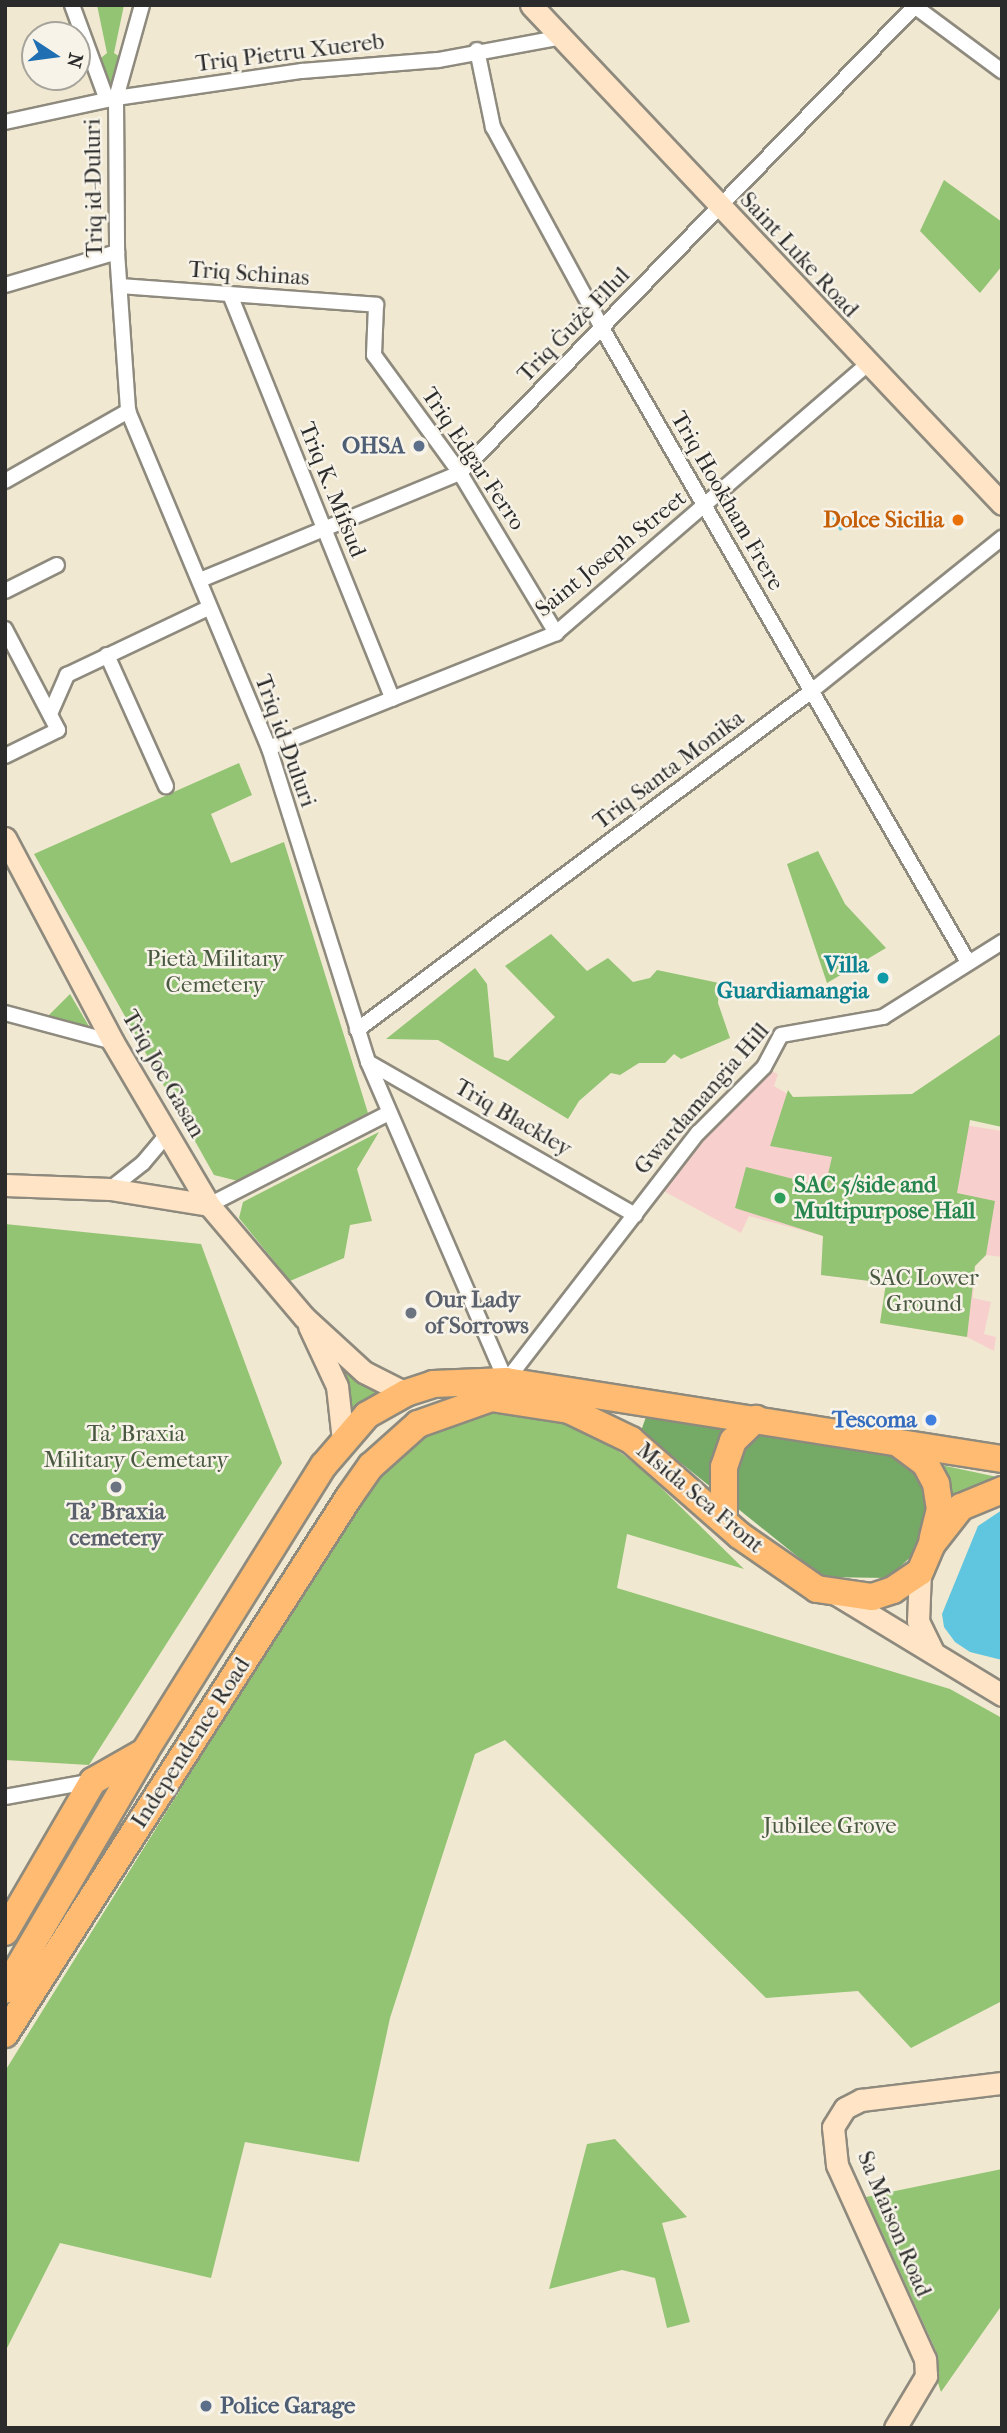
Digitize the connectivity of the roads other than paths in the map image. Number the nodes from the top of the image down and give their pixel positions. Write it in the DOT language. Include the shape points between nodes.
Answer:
graph roads {
  1 [pos="72,5"];
  2 [pos="142,5"];
  3 [pos="914,6"];
  4 [pos="535,7"];
  5 [pos="562,37"];
  6 [pos="477,50"];
  7 [pos="1002,71"];
  8 [pos="111,99"];
  9 [pos="25,121"];
  10 [pos="5,122"];
  11 [pos="5,133"];
  12 [pos="717,206"];
  13 [pos="117,251"];
  14 [pos="5,285"];
  15 [pos="120,286"];
  16 [pos="231,297"];
  17 [pos="376,305"];
  18 [pos="603,330"];
  19 [pos="867,365"];
  20 [pos="128,411"];
  21 [pos="460,473"];
  22 [pos="5,481"];
  23 [pos="1002,504"];
  24 [pos="706,507"];
  25 [pos="323,528"];
  26 [pos="1002,538"];
  27 [pos="57,565"];
  28 [pos="200,580"];
  29 [pos="5,591"];
  30 [pos="208,608"];
  31 [pos="5,629"];
  32 [pos="556,633"];
  33 [pos="107,655"];
  34 [pos="809,693"];
  35 [pos="393,699"];
  36 [pos="50,714"];
  37 [pos="269,748"];
  38 [pos="5,756"];
  39 [pos="166,786"];
  40 [pos="5,838"];
  41 [pos="1002,942"];
  42 [pos="968,962"];
  43 [pos="5,1013"];
  44 [pos="357,1031"];
  45 [pos="113,1042"];
  46 [pos="368,1062"];
  47 [pos="389,1113"];
  48 [pos="167,1134"];
  49 [pos="5,1185"];
  50 [pos="110,1189"];
  51 [pos="209,1205"];
  52 [pos="635,1214"];
  53 [pos="304,1317"];
  54 [pos="506,1381"];
  55 [pos="406,1393"];
  56 [pos="367,1415"];
  57 [pos="756,1419"];
  58 [pos="891,1438"];
  59 [pos="343,1440"];
  60 [pos="1002,1459"];
  61 [pos="371,1466"];
  62 [pos="1002,1490"];
  63 [pos="724,1520"];
  64 [pos="932,1544"];
  65 [pos="919,1572"];
  66 [pos="833,1592"];
  67 [pos="932,1650"];
  68 [pos="1002,1695"];
  69 [pos="145,1751"];
  70 [pos="93,1781"];
  71 [pos="5,1797"];
  72 [pos="5,1931"];
  73 [pos="5,1990"];
  74 [pos="8,2031"];
  75 [pos="1002,2083"];
  76 [pos="895,2428"];
  1 -- 8 [label="street"];
  2 -- 8 [label="street"];
  3 -- 7 [label="street"];
  3 -- 12 [label="street, Triq Ġużè Ellul"];
  4 -- 5 [label="street, Saint Luke Road"];
  5 -- 6 [label="street, Triq Pietru Xuereb"];
  5 -- 12 [label="street, Saint Luke Road"];
  6 -- 8 [label="street, Triq Pietru Xuereb" via="438,60 302,71"];
  6 -- 18 [label="street, Triq Hookham Frere" via="493,127"];
  8 -- 9 [label="street, Triq Pietru Xuereb"];
  8 -- 13 [label="street, Triq id-Duluri"];
  9 -- 10 [label="street, Triq Pietru Xuereb"];
  9 -- 11 [label="street, Triq Pietru Xuereb"];
  12 -- 18 [label="street, Triq Ġużè Ellul"];
  12 -- 19 [label="street, Saint Luke Road"];
  13 -- 14 [label="street"];
  13 -- 15 [label="street, Triq id-Duluri"];
  15 -- 16 [label="street, Triq Schinas"];
  15 -- 20 [label="street, Triq id-Duluri"];
  16 -- 17 [label="street, Triq Schinas"];
  16 -- 25 [label="street, Triq K. Mifsud"];
  17 -- 21 [label="street, Triq Edgar Ferro" via="374,355"];
  18 -- 21 [label="street, Triq Ġużè Ellul"];
  18 -- 24 [label="street, Triq Hookham Frere"];
  19 -- 23 [label="street, Saint Luke Road"];
  19 -- 24 [label="street, Saint Joseph Street"];
  20 -- 22 [label="street"];
  20 -- 28 [label="street, Triq id-Duluri"];
  21 -- 25 [label="street, Triq Ġużè Ellul"];
  21 -- 32 [label="street, Triq Edgar Ferro"];
  24 -- 32 [label="street, Saint Joseph Street"];
  24 -- 34 [label="street, Triq Hookham Frere"];
  25 -- 28 [label="street, Triq Ġużè Ellul"];
  25 -- 35 [label="street, Triq K. Mifsud"];
  26 -- 34 [label="street, Triq Santa Monika"];
  27 -- 29 [label="street"];
  28 -- 30 [label="street, Triq id-Duluri"];
  30 -- 33 [label="street"];
  30 -- 37 [label="street, Triq id-Duluri"];
  31 -- 36 [label="street"];
  32 -- 35 [label="street, Saint Joseph Street"];
  33 -- 36 [label="street" via="67,675"];
  33 -- 39 [label="street"];
  34 -- 42 [label="street, Triq Hookham Frere"];
  34 -- 44 [label="street, Triq Santa Monika"];
  35 -- 37 [label="street, Saint Joseph Street"];
  36 -- 38 [label="street" via="58,730"];
  37 -- 44 [label="street, Triq id-Duluri"];
  40 -- 45 [label="street, Triq Joe Gasan"];
  41 -- 42 [label="street, Gwardamangia Hill"];
  42 -- 52 [label="street, Gwardamangia Hill" via="883,1017 781,1035 764,1067 698,1133"];
  43 -- 45 [label="street"];
  44 -- 46 [label="street, Triq id-Duluri"];
  45 -- 48 [label="street, Triq Joe Gasan"];
  46 -- 47 [label="street, Triq id-Duluri"];
  46 -- 52 [label="street, Triq Blackley"];
  47 -- 51 [label="street"];
  47 -- 54 [label="street, Triq id-Duluri"];
  48 -- 50 [label="street" via="143,1163"];
  48 -- 51 [label="street, Triq Joe Gasan"];
  49 -- 50 [label="street"];
  50 -- 51 [label="street"];
  51 -- 53 [label="street, Triq Joe Gasan"];
  52 -- 54 [label="street, Gwardamangia Hill"];
  53 -- 55 [label="street, Triq Joe Gasan" via="370,1377"];
  53 -- 59 [label="street, Triq Joe Gasan" via="337,1386"];
  54 -- 55 [label="highway, Msida Sea Front" via="433,1384"];
  54 -- 57 [label="highway, Msida Sea Front"];
  55 -- 56 [label="highway, Msida Sea Front"];
  56 -- 59 [label="highway, Independence Road"];
  57 -- 58 [label="highway, Msida Sea Front"];
  57 -- 63 [label="highway" via="733,1441 724,1467"];
  58 -- 60 [label="highway, Msida Sea Front"];
  58 -- 64 [label="highway" via="925,1463 936,1484 940,1509"];
  59 -- 69 [label="highway, Independence Road"];
  61 -- 63 [label="highway, Msida Sea Front" via="418,1424 491,1398 569,1410 631,1440"];
  61 -- 74 [label="highway, Independence Road"];
  62 -- 64 [label="highway" via="961,1507"];
  63 -- 66 [label="highway, Msida Sea Front" via="817,1589"];
  64 -- 65 [label="highway"];
  65 -- 66 [label="highway, Msida Sea Front" via="893,1590 872,1597"];
  65 -- 67 [label="street" via="919,1621"];
  66 -- 67 [label="street"];
  67 -- 68 [label="street"];
  69 -- 70 [label="highway"];
  69 -- 73 [label="highway, Independence Road"];
  70 -- 71 [label="street"];
  70 -- 72 [label="highway"];
  75 -- 76 [label="street, Sa Maison Road" via="861,2100 845,2108 833,2127 837,2165 925,2359 926,2376"];
}
